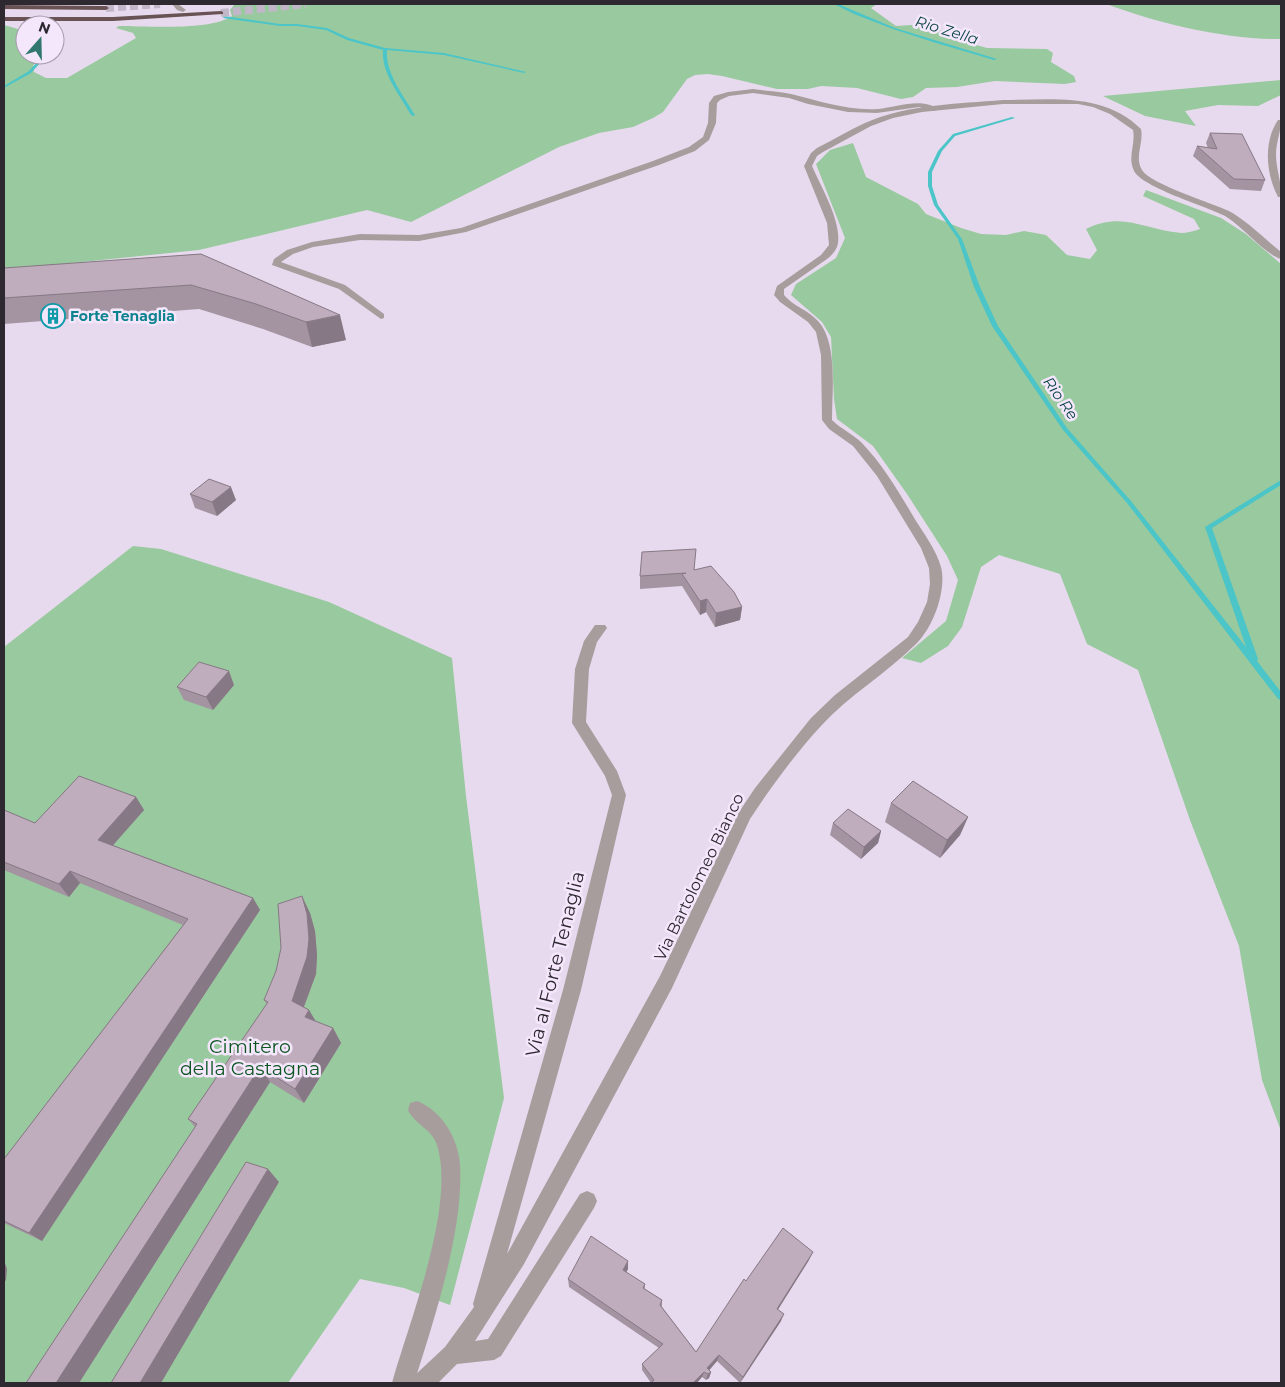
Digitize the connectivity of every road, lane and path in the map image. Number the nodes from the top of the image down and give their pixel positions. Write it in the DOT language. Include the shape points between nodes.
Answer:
graph roads {
  1 [pos="175,4"];
  2 [pos="4,7"];
  3 [pos="106,8"];
  4 [pos="183,10"];
  5 [pos="221,13"];
  6 [pos="4,19"];
  7 [pos="934,109"];
  8 [pos="1281,122"];
  9 [pos="1279,182"];
  10 [pos="1281,195"];
  11 [pos="1281,256"];
  12 [pos="381,316"];
  13 [pos="600,628"];
  14 [pos="417,1110"];
  15 [pos="588,1201"];
  16 [pos="478,1319"];
  17 [pos="452,1354"];
  18 [pos="403,1383"];
  19 [pos="423,1383"];
  1 -- 4 [label="street"];
  2 -- 3 [label="highway"];
  5 -- 6 [label="highway" via="88,20"];
  7 -- 11 [label="street, Via Bartolomeo Bianco" via="1055,100 1104,108 1126,120 1139,132 1134,157 1142,175 1228,214"];
  7 -- 12 [label="street" via="919,105 877,111 848,110 753,91 728,94 713,103 712,123 706,138 692,149 656,163 463,230 419,238 360,237 290,252 277,261 276,265 342,287"];
  7 -- 16 [label="street, Via Bartolomeo Bianco" via="881,118 814,155 808,166 835,232 835,243 830,252 780,288 779,295 818,328 826,351 827,420 857,444 882,474 927,548 935,568 933,602 913,640 816,722 744,816 712,889 611,1085 517,1257"];
  8 -- 9 [label="street" via="1276,127 1273,140 1273,171"];
  9 -- 10 [label="street"];
  13 -- 16 [label="street, Via al Forte Tenaglia" via="591,641 582,669 579,723 612,775 619,795 572,990"];
  14 -- 18 [label="street" via="435,1124 446,1142 451,1164 451,1189 420,1329"];
  15 -- 17 [label="street" via="494,1349"];
  16 -- 17 [label="street"];
  17 -- 19 [label="street"];
}
